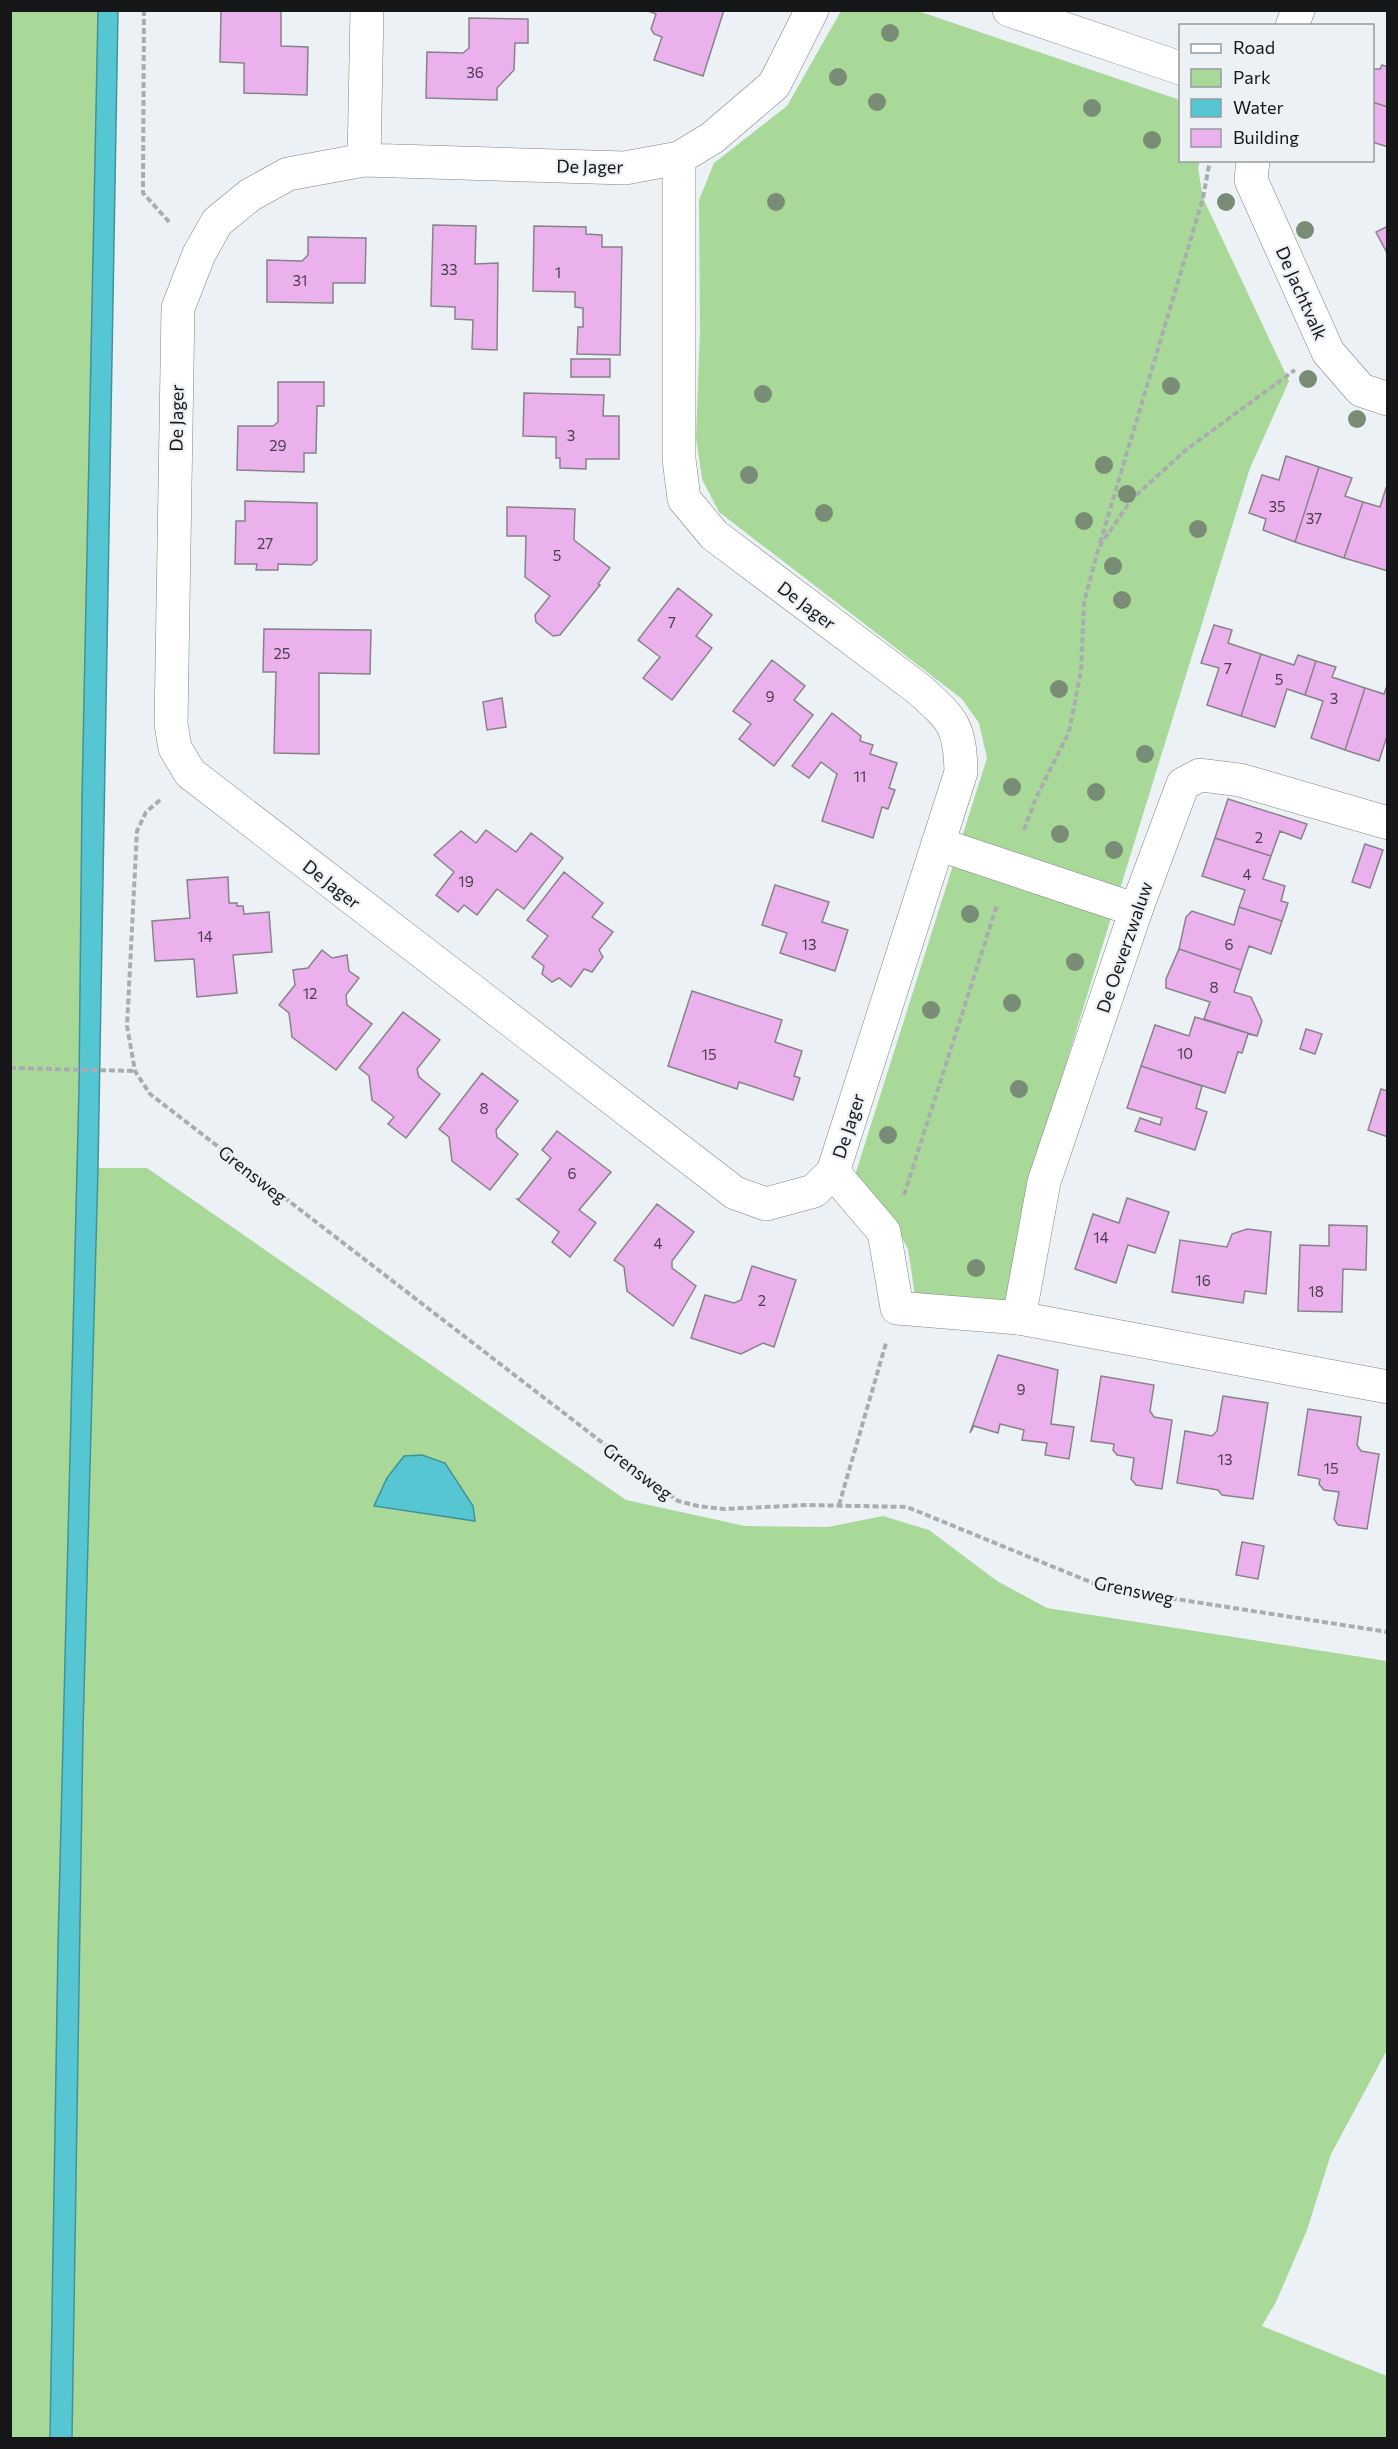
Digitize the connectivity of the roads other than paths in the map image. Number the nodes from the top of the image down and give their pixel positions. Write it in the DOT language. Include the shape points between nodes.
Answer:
graph roads {
  1 [pos="367,10"];
  2 [pos="812,10"];
  3 [pos="1009,10"];
  4 [pos="1179,68"];
  5 [pos="679,158"];
  6 [pos="364,160"];
  7 [pos="1253,162"];
  8 [pos="1388,399"];
  9 [pos="1388,823"];
  10 [pos="938,844"];
  11 [pos="1136,910"];
  12 [pos="833,1172"];
  13 [pos="1019,1318"];
  14 [pos="1388,1386"];
  1 -- 6 [label="street"];
  2 -- 5 [label="street" via="774,85 712,138"];
  3 -- 4 [label="street"];
  5 -- 6 [label="street, De Jager" via="625,168"];
  5 -- 10 [label="street, De Jager" via="679,459 684,499 714,535 949,716 960,740 961,772"];
  6 -- 12 [label="street, De Jager" via="288,174 250,195 217,222 199,254 178,308 171,724 175,748 190,773 735,1193 766,1204 814,1191"];
  7 -- 8 [label="street, De Jachtvalk" via="1251,180 1328,352 1361,390"];
  9 -- 11 [label="street, De Oeverzwaluw" via="1240,780 1200,775 1183,784"];
  10 -- 11 [label="street"];
  10 -- 12 [label="street, De Jager"];
  11 -- 13 [label="street, De Oeverzwaluw" via="1044,1182"];
  12 -- 13 [label="street" via="884,1232 897,1308"];
  13 -- 14 [label="street"];
}
